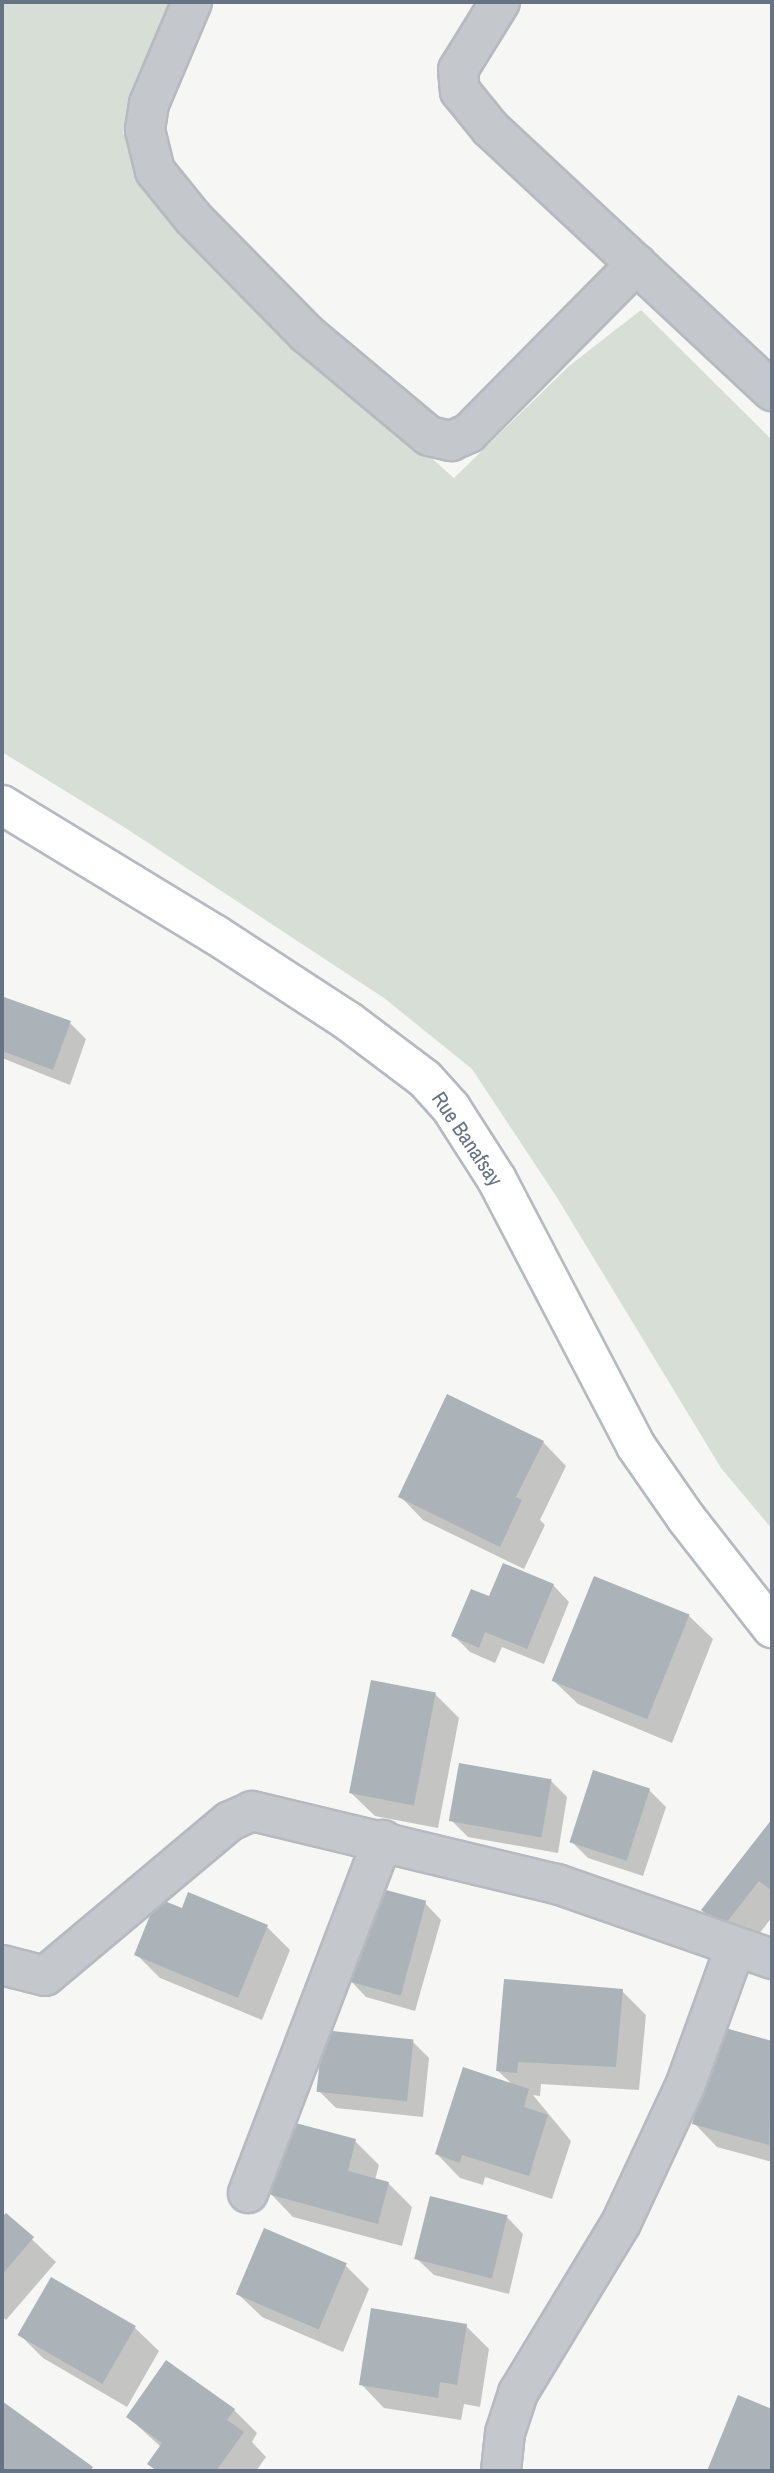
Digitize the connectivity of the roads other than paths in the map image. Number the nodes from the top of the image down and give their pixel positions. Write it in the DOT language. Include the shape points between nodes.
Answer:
graph roads {
  1 [pos="192,2"];
  2 [pos="500,2"];
  3 [pos="636,264"];
  4 [pos="772,391"];
  5 [pos="2,806"];
  6 [pos="772,1628"];
  7 [pos="383,1840"];
  8 [pos="735,1948"];
  9 [pos="772,1959"];
  10 [pos="2,1965"];
  11 [pos="248,2193"];
  12 [pos="501,2471"];
  1 -- 3 [label="street" via="149,103 145,130 155,171 193,218 307,334 429,436 451,441 469,433"];
  2 -- 3 [label="street" via="458,70 460,92 489,128"];
  3 -- 4 [label="street"];
  5 -- 6 [label="main road, Rue Banafsay" via="216,935 348,1021 425,1079 451,1108 498,1180 636,1446 685,1518"];
  7 -- 8 [label="street" via="557,1884"];
  7 -- 10 [label="street" via="270,1812 244,1812 45,1976"];
  7 -- 11 [label="street"];
  8 -- 9 [label="street"];
  8 -- 12 [label="street" via="685,2086 621,2223 519,2393 505,2433"];
}
